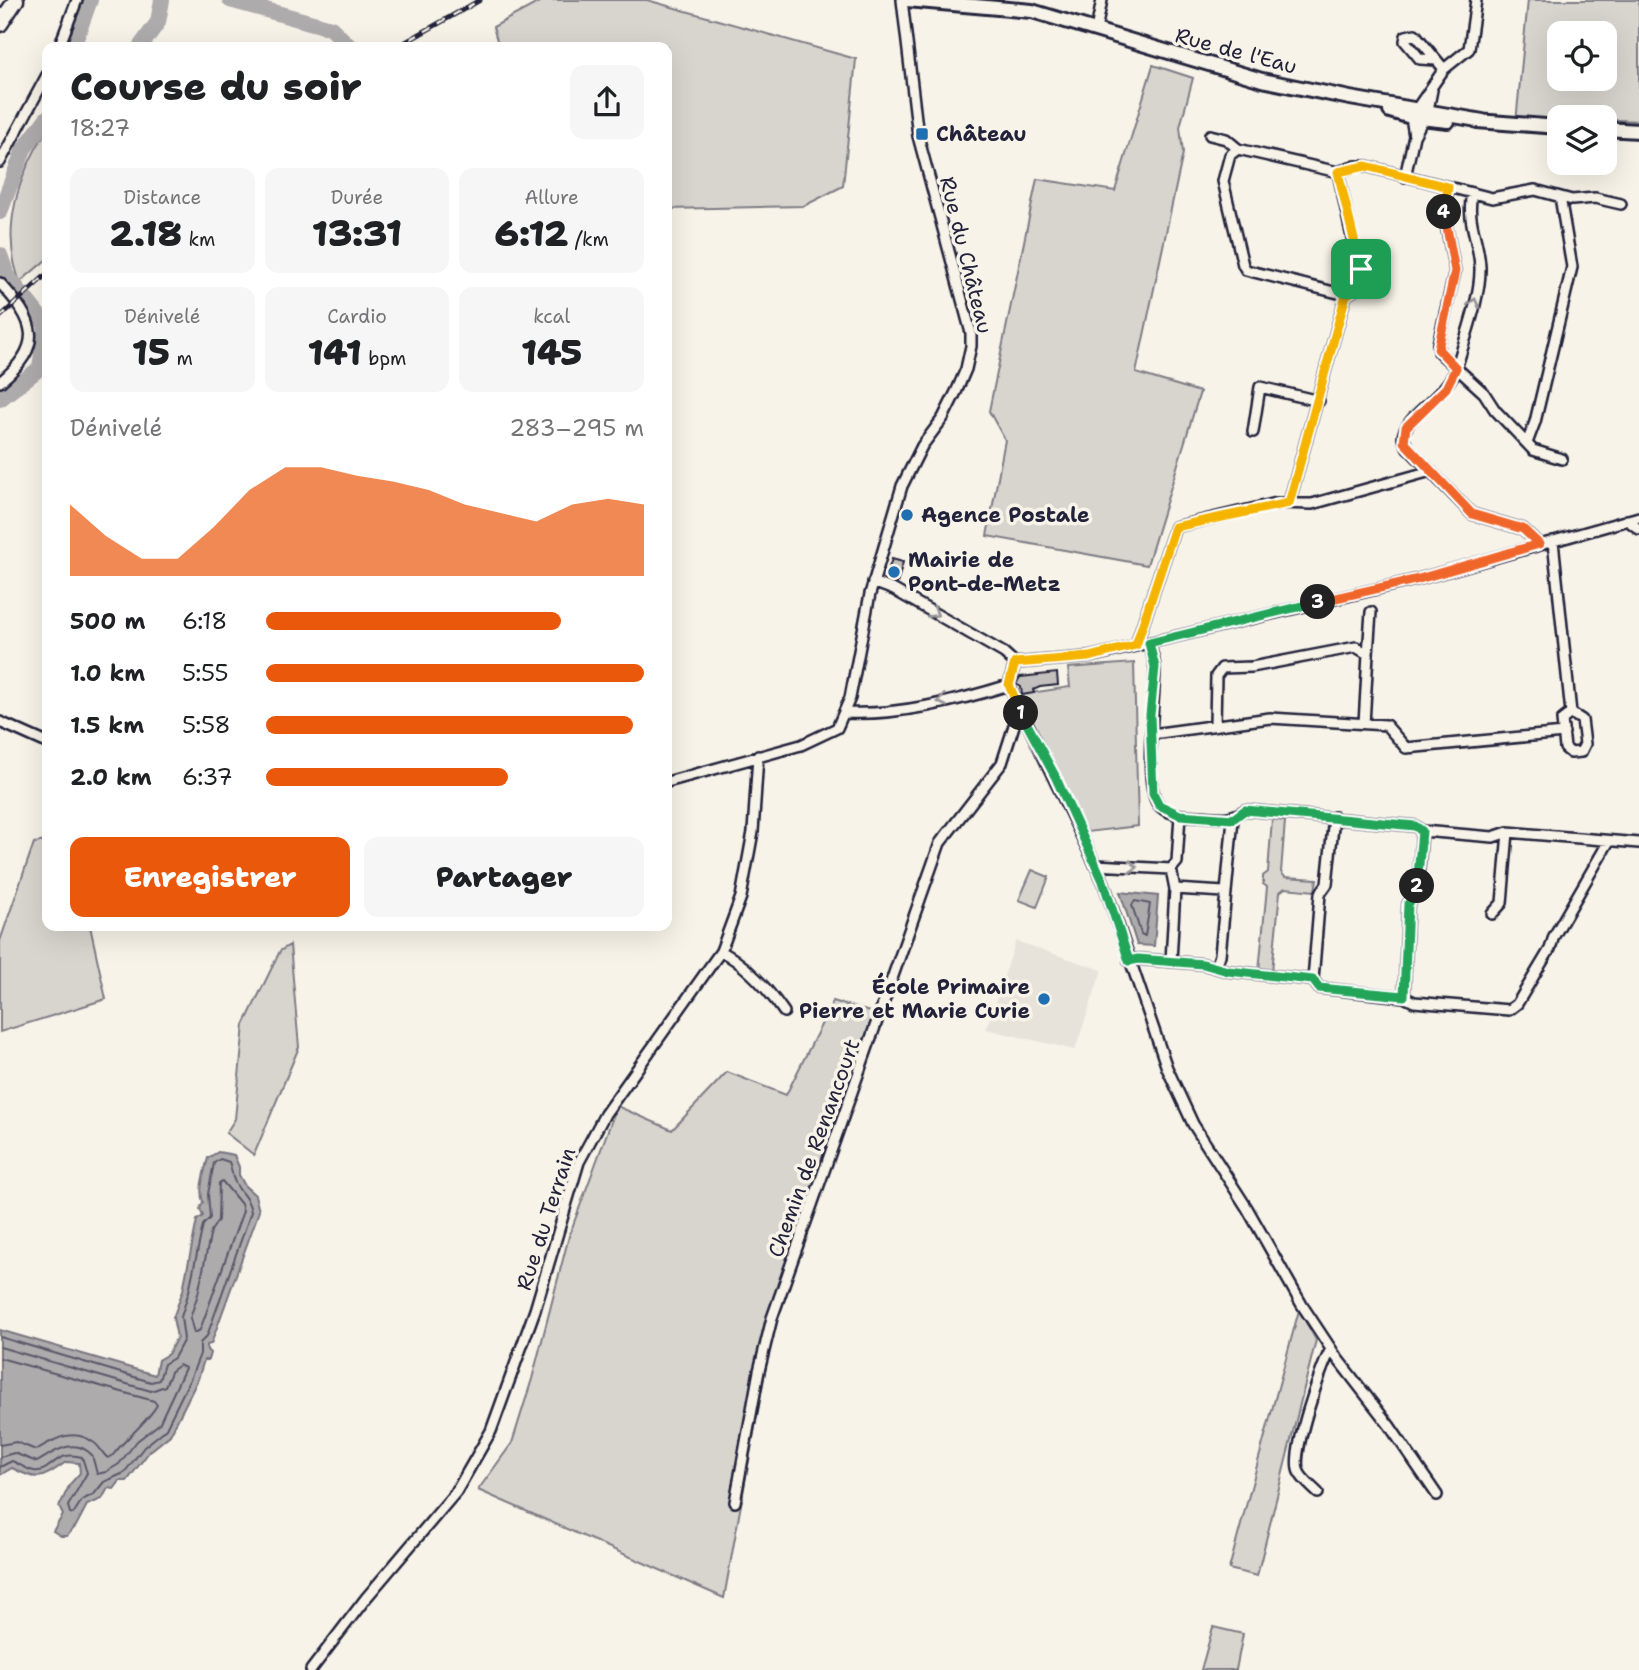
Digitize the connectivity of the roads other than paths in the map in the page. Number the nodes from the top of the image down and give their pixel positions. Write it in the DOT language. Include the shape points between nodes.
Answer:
graph roads {
  1 [pos="16,0"];
  2 [pos="76,0"];
  3 [pos="905,0"];
  4 [pos="1102,0"];
  5 [pos="1476,0"];
  6 [pos="1010,4"];
  7 [pos="0,24"];
  8 [pos="1096,30"];
  9 [pos="61,42"];
  10 [pos="1436,60"];
  11 [pos="1444,69"];
  12 [pos="42,84"];
  13 [pos="1420,114"];
  14 [pos="1547,126"];
  15 [pos="1617,130"];
  16 [pos="1639,131"];
  17 [pos="1210,135"];
  18 [pos="1238,149"];
  19 [pos="0,162"];
  20 [pos="1338,172"];
  21 [pos="1405,177"];
  22 [pos="1448,187"];
  23 [pos="1472,193"];
  24 [pos="1560,197"];
  25 [pos="1621,204"];
  26 [pos="0,283"];
  27 [pos="1346,295"];
  28 [pos="1456,368"];
  29 [pos="0,382"];
  30 [pos="1319,401"];
  31 [pos="1253,432"];
  32 [pos="1527,443"];
  33 [pos="1562,459"];
  34 [pos="1431,471"];
  35 [pos="1289,503"];
  36 [pos="1639,517"];
  37 [pos="1627,520"];
  38 [pos="1639,529"];
  39 [pos="1553,541"];
  40 [pos="1539,544"];
  41 [pos="873,582"];
  42 [pos="1371,612"];
  43 [pos="1149,643"];
  44 [pos="1136,645"];
  45 [pos="1368,654"];
  46 [pos="1015,663"];
  47 [pos="1009,685"];
  48 [pos="1019,710"];
  49 [pos="845,713"];
  50 [pos="1571,713"];
  51 [pos="0,722"];
  52 [pos="1364,724"];
  53 [pos="1215,726"];
  54 [pos="1563,733"];
  55 [pos="1153,734"];
  56 [pos="42,741"];
  57 [pos="758,756"];
  58 [pos="672,781"];
  59 [pos="1180,815"];
  60 [pos="1334,817"];
  61 [pos="1233,819"];
  62 [pos="1422,831"];
  63 [pos="1508,832"];
  64 [pos="1609,841"];
  65 [pos="1639,843"];
  66 [pos="1095,865"];
  67 [pos="1171,869"];
  68 [pos="1175,889"];
  69 [pos="1224,892"];
  70 [pos="1492,914"];
  71 [pos="721,951"];
  72 [pos="1129,961"];
  73 [pos="1171,961"];
  74 [pos="1216,967"];
  75 [pos="1313,980"];
  76 [pos="1404,996"];
  77 [pos="784,1012"];
  78 [pos="1331,1349"];
  79 [pos="1318,1493"];
  80 [pos="1437,1495"];
  81 [pos="734,1502"];
  82 [pos="310,1670"];
  1 -- 7 [label="main road"];
  2 -- 9 [label="street"];
  3 -- 6 [label="street, Rue de l'Eau"];
  3 -- 41 [label="street, Rue du Château" via="918,135 971,346 957,390 902,486"];
  4 -- 8 [label="street"];
  5 -- 11 [label="street" via="1469,49"];
  6 -- 8 [label="street, Rue de l'Eau"];
  8 -- 13 [label="street, Rue de l'Eau" via="1232,72"];
  10 -- 11 [label="street"];
  11 -- 13 [label="street"];
  12 -- 19 [label="street"];
  13 -- 14 [label="street, Rue de l'Eau"];
  13 -- 21 [label="street"];
  15 -- 16 [label="street"];
  17 -- 18 [label="street" via="1226,139"];
  18 -- 20 [label="street"];
  18 -- 27 [label="street" via="1230,155 1223,181 1246,270"];
  20 -- 21 [label="street" via="1362,166"];
  20 -- 27 [label="street" via="1361,269 1356,289"];
  21 -- 22 [label="street"];
  22 -- 23 [label="street"];
  22 -- 28 [label="street" via="1444,218 1455,271 1438,349"];
  23 -- 24 [label="street" via="1498,197 1535,190"];
  28 -- 23 [label="street, one-way" via="1480,274 1469,219"];
  24 -- 25 [label="street"];
  24 -- 32 [label="street" via="1572,267"];
  26 -- 29 [label="street" via="23,309 31,338 20,365"];
  27 -- 30 [label="street"];
  28 -- 32 [label="street"];
  28 -- 34 [label="street" via="1446,388 1404,430 1408,448"];
  30 -- 31 [label="street" via="1260,387"];
  30 -- 35 [label="street"];
  32 -- 33 [label="street" via="1537,452"];
  34 -- 35 [label="street" via="1312,504"];
  34 -- 40 [label="street" via="1472,514 1523,529"];
  35 -- 44 [label="street" via="1175,527"];
  36 -- 37 [label="street"];
  37 -- 38 [label="street"];
  37 -- 39 [label="street"];
  39 -- 40 [label="street"];
  39 -- 50 [label="street"];
  40 -- 43 [label="street" via="1419,579"];
  41 -- 46 [label="street, one-way"];
  41 -- 49 [label="street, Rue du Château"];
  42 -- 45 [label="street"];
  43 -- 44 [label="street"];
  43 -- 55 [label="street" via="1155,667 1150,715"];
  44 -- 46 [label="street" via="1089,657"];
  45 -- 52 [label="street"];
  45 -- 53 [label="street" via="1356,648 1222,668 1216,676"];
  46 -- 47 [label="street"];
  47 -- 48 [label="street"];
  47 -- 49 [label="street, one-way" via="873,714"];
  48 -- 66 [label="street"];
  48 -- 81 [label="street, Chemin de Renancourt" via="1002,763 940,843 772,1318"];
  49 -- 57 [label="street" via="830,733"];
  50 -- 54 [label="street" via="1562,720"];
  50 -- 54 [label="street" via="1582,720 1585,744 1581,752 1565,748"];
  51 -- 56 [label="street"];
  52 -- 53 [label="street" via="1270,718"];
  52 -- 54 [label="street" via="1386,725 1406,748"];
  53 -- 55 [label="street"];
  55 -- 59 [label="street" via="1153,793 1159,805"];
  57 -- 58 [label="street"];
  57 -- 71 [label="street, Rue du Terrain" via="754,832 741,897"];
  59 -- 61 [label="street"];
  59 -- 67 [label="street" via="1177,862"];
  60 -- 61 [label="street" via="1245,810"];
  60 -- 62 [label="street" via="1415,826"];
  60 -- 75 [label="street" via="1327,884 1320,894"];
  61 -- 69 [label="street"];
  62 -- 63 [label="street" via="1493,837"];
  62 -- 76 [label="street" via="1417,893 1408,904"];
  63 -- 64 [label="street"];
  63 -- 70 [label="street" via="1502,903"];
  64 -- 65 [label="street"];
  64 -- 76 [label="street" via="1517,1004 1509,1010 1414,1002"];
  66 -- 67 [label="street, one-way"];
  66 -- 72 [label="street"];
  67 -- 68 [label="street"];
  68 -- 69 [label="street"];
  68 -- 73 [label="street"];
  69 -- 74 [label="street"];
  71 -- 77 [label="street" via="755,978"];
  71 -- 82 [label="street, Rue du Terrain" via="605,1114 579,1162 491,1431 456,1492"];
  72 -- 73 [label="street"];
  72 -- 78 [label="street" via="1167,1068 1193,1124"];
  73 -- 74 [label="street"];
  74 -- 75 [label="street"];
  75 -- 76 [label="street" via="1319,988"];
  78 -- 79 [label="street" via="1297,1453 1298,1472"];
  78 -- 80 [label="street"];
}
